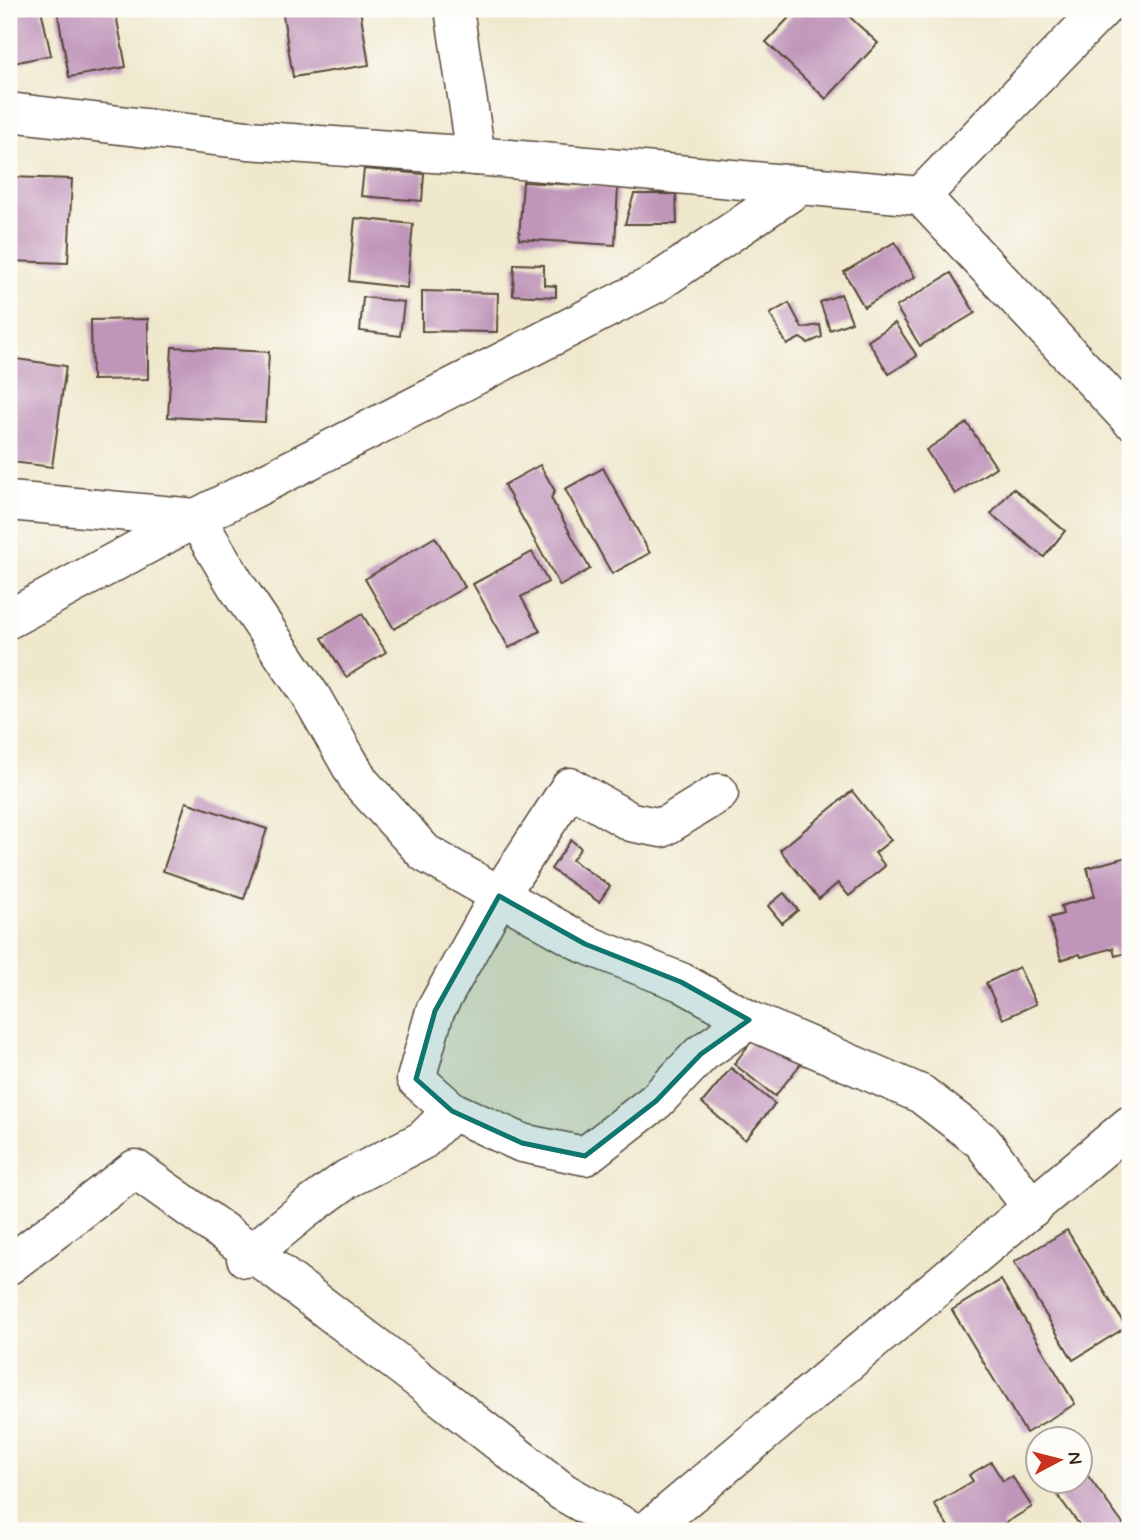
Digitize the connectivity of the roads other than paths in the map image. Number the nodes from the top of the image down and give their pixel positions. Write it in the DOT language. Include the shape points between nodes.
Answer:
graph roads {
  1 [pos="454,9"];
  2 [pos="1102,9"];
  3 [pos="9,112"];
  4 [pos="476,156"];
  5 [pos="801,185"];
  6 [pos="921,196"];
  7 [pos="1130,419"];
  8 [pos="9,501"];
  9 [pos="196,518"];
  10 [pos="9,619"];
  11 [pos="719,793"];
  12 [pos="499,896"];
  13 [pos="749,1020"];
  14 [pos="452,1111"];
  15 [pos="1130,1125"];
  16 [pos="1032,1208"];
  17 [pos="249,1255"];
  18 [pos="9,1265"];
  19 [pos="632,1531"];
  20 [pos="647,1531"];
  1 -- 4 [label="street"];
  2 -- 6 [label="street"];
  3 -- 4 [label="street" via="248,140"];
  4 -- 5 [label="street"];
  5 -- 6 [label="street"];
  5 -- 9 [label="street" via="655,284"];
  6 -- 7 [label="street"];
  8 -- 9 [label="street"];
  9 -- 10 [label="street"];
  9 -- 12 [label="street" via="312,698 360,782 425,853"];
  11 -- 12 [label="street" via="662,828 631,822 570,786"];
  12 -- 13 [label="street" via="585,944 681,982"];
  12 -- 14 [label="street" via="435,1011 416,1079"];
  13 -- 14 [label="street" via="701,1054 656,1101 585,1156 522,1143"];
  13 -- 16 [label="street" via="921,1094 982,1141"];
  14 -- 17 [label="street" via="423,1140 347,1179"];
  15 -- 16 [label="street"];
  16 -- 20 [label="street"];
  17 -- 18 [label="street" via="135,1168"];
  17 -- 19 [label="street" via="564,1492"];
}
